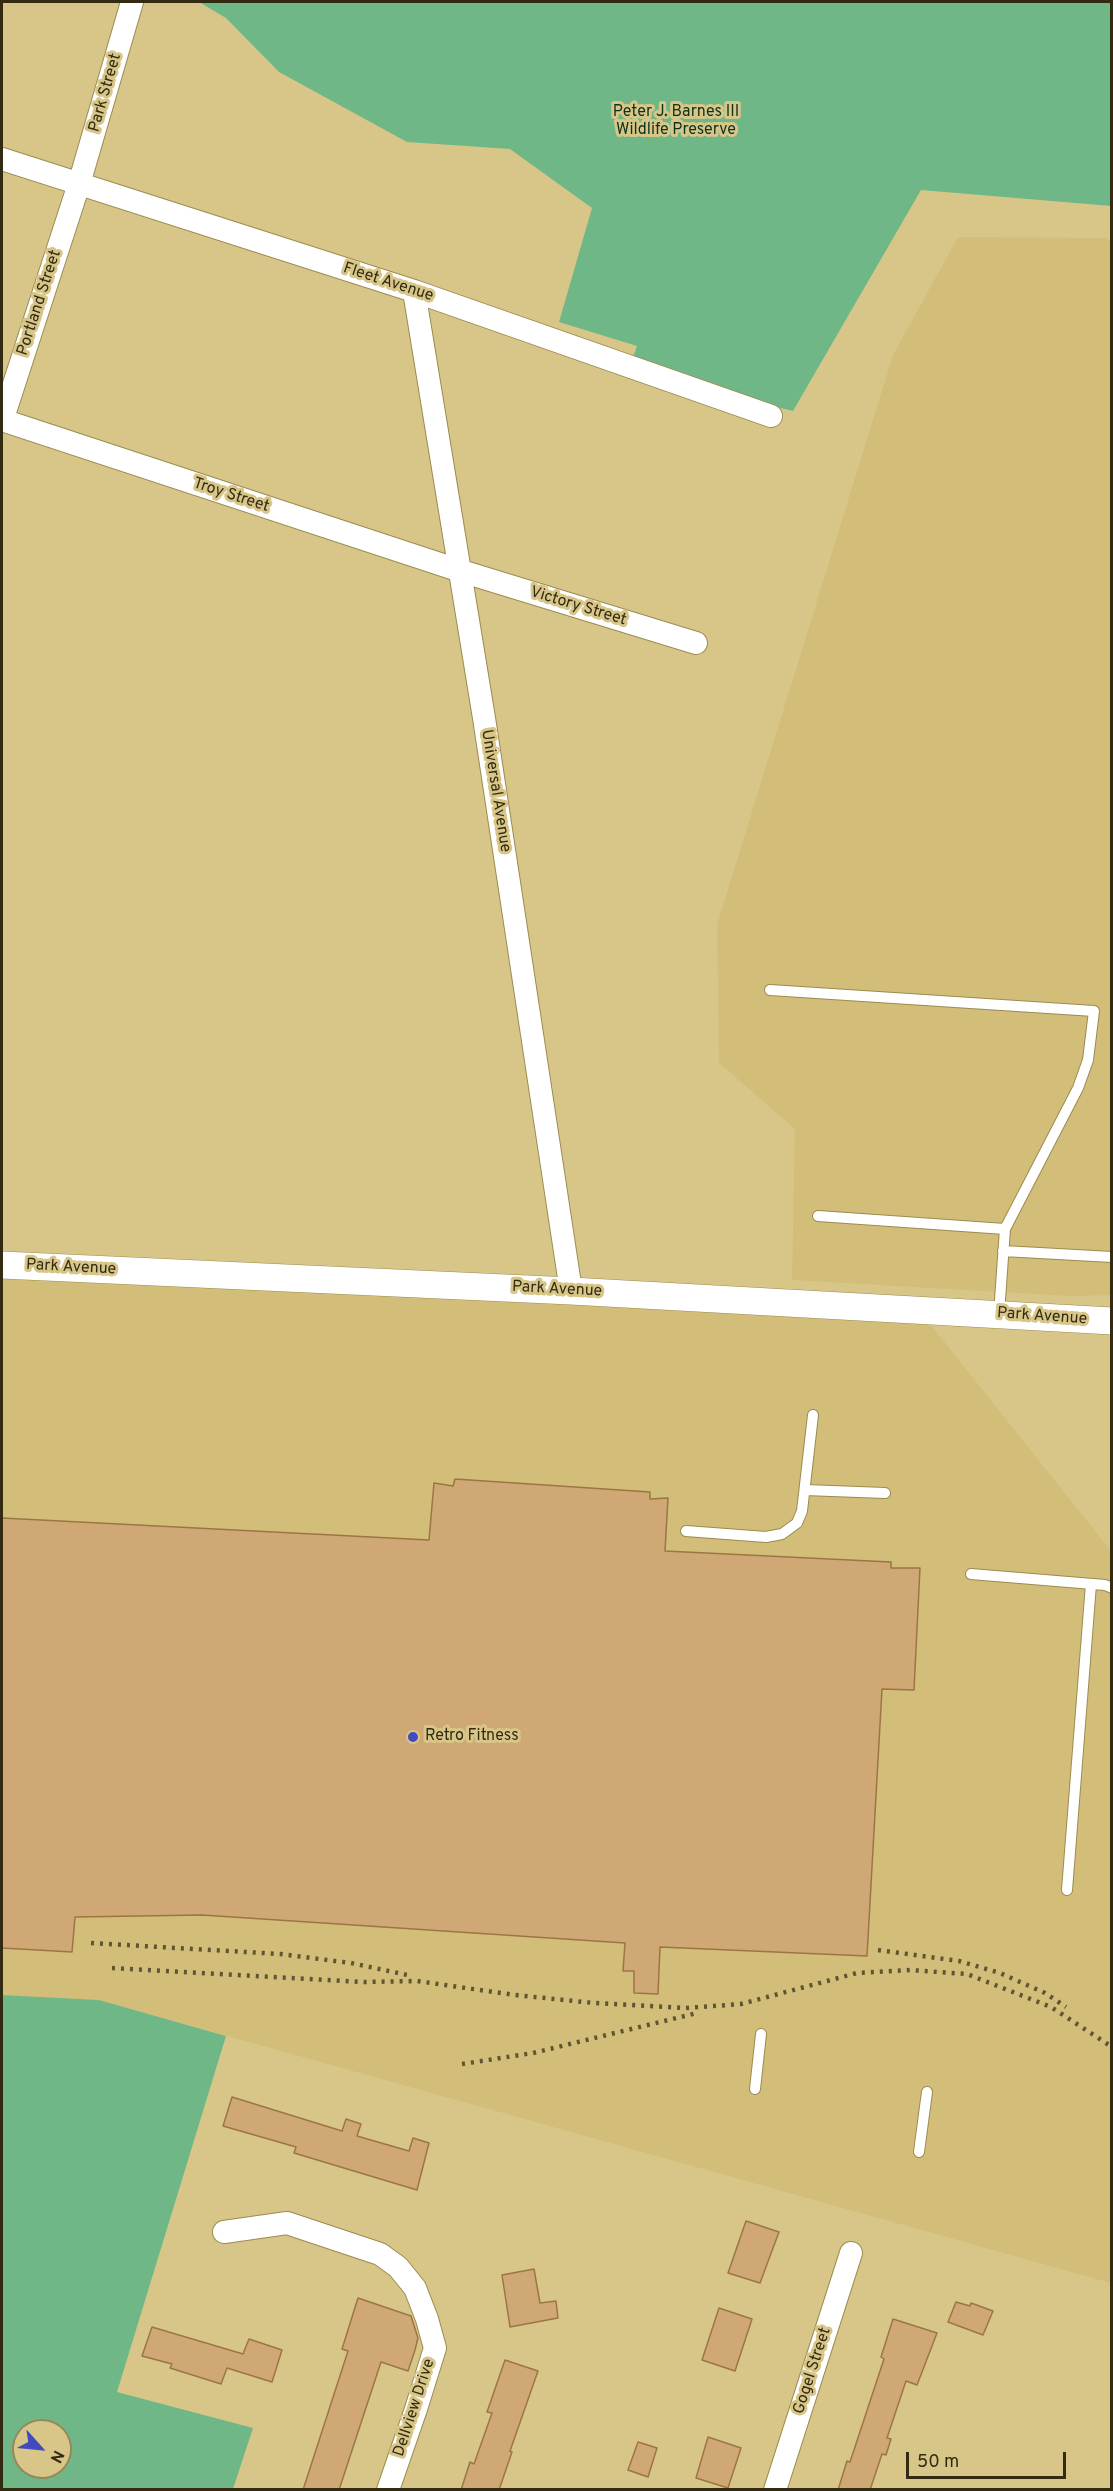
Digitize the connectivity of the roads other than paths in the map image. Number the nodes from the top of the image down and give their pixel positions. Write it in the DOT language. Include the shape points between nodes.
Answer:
graph roads {
  1 [pos="132,2"];
  2 [pos="2,159"];
  3 [pos="79,184"];
  4 [pos="414,291"];
  5 [pos="771,416"];
  6 [pos="2,421"];
  7 [pos="461,571"];
  8 [pos="696,643"];
  9 [pos="770,990"];
  10 [pos="818,1216"];
  11 [pos="1005,1229"];
  12 [pos="1003,1251"];
  13 [pos="1112,1257"];
  14 [pos="2,1264"];
  15 [pos="571,1291"];
  16 [pos="999,1314"];
  17 [pos="1112,1321"];
  18 [pos="813,1415"];
  19 [pos="805,1490"];
  20 [pos="885,1493"];
  21 [pos="686,1531"];
  22 [pos="971,1574"];
  23 [pos="1091,1584"];
  24 [pos="1112,1588"];
  25 [pos="1067,1890"];
  26 [pos="761,2034"];
  27 [pos="755,2090"];
  28 [pos="927,2092"];
  29 [pos="919,2152"];
  30 [pos="224,2232"];
  31 [pos="851,2253"];
  32 [pos="388,2490"];
  33 [pos="775,2490"];
  1 -- 3 [label="street, Park Street"];
  2 -- 3 [label="street, Fleet Avenue"];
  3 -- 4 [label="street, Fleet Avenue"];
  3 -- 6 [label="street, Portland Street"];
  4 -- 5 [label="street, Fleet Avenue"];
  4 -- 7 [label="street, Universal Avenue"];
  6 -- 7 [label="street, Troy Street"];
  7 -- 8 [label="street, Victory Street"];
  7 -- 15 [label="street, Universal Avenue"];
  9 -- 11 [label="lane" via="1094,1011 1088,1060 1078,1088"];
  10 -- 11 [label="lane"];
  11 -- 12 [label="lane"];
  12 -- 13 [label="lane"];
  12 -- 16 [label="lane"];
  14 -- 15 [label="street, Park Avenue"];
  15 -- 16 [label="street, Park Avenue"];
  16 -- 17 [label="street, Park Avenue"];
  18 -- 19 [label="lane"];
  19 -- 20 [label="lane"];
  19 -- 21 [label="lane" via="797,1523 782,1534 766,1537"];
  22 -- 23 [label="lane"];
  23 -- 24 [label="lane"];
  23 -- 25 [label="lane"];
  26 -- 27 [label="lane"];
  28 -- 29 [label="lane"];
  30 -- 32 [label="street, Dellview Drive" via="287,2223 380,2254 398,2267 415,2288 435,2348"];
  31 -- 33 [label="street, Gogel Street"];
}
